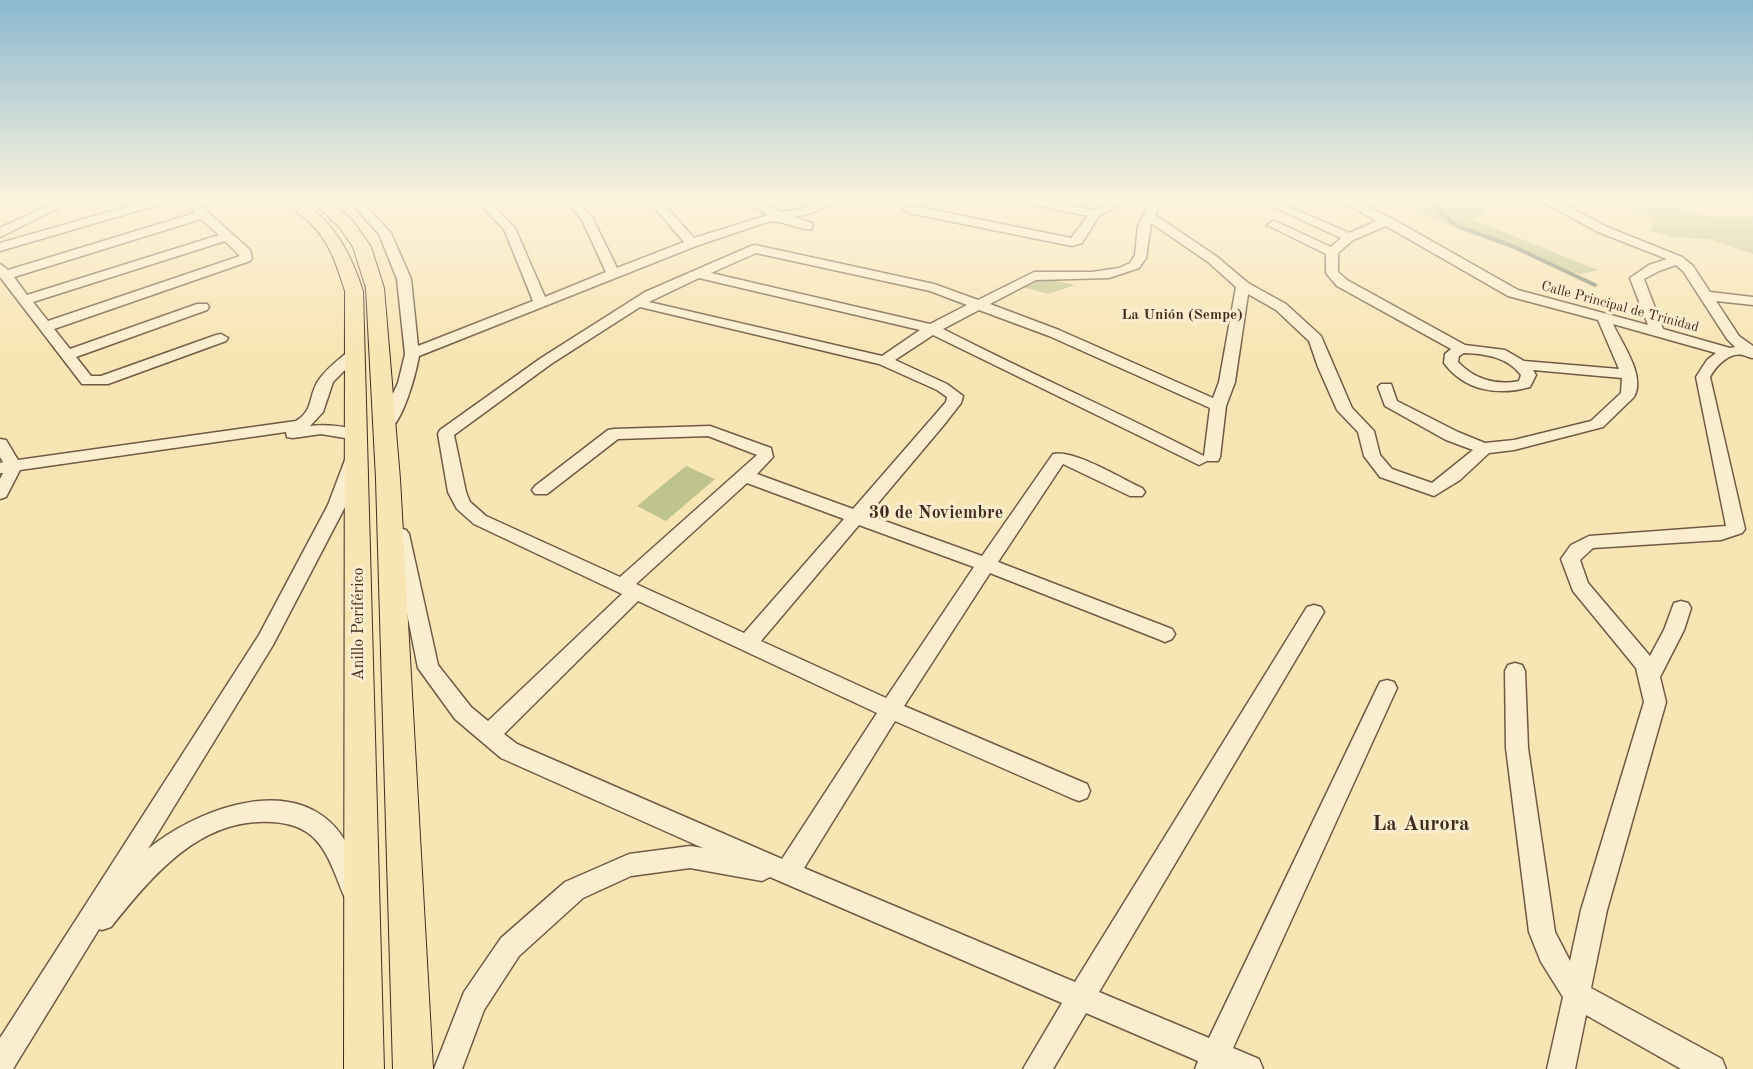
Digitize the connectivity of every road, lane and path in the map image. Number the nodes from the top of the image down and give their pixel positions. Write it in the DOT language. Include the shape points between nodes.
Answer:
graph roads {
  1 [pos="76,251"];
  2 [pos="180,251"];
  3 [pos="244,251"];
  4 [pos="341,251"];
  5 [pos="363,251"];
  6 [pos="392,251"];
  7 [pos="519,251"];
  8 [pos="602,251"];
  9 [pos="673,251"];
  10 [pos="751,251"];
  11 [pos="764,251"];
  12 [pos="1141,251"];
  13 [pos="1200,251"];
  14 [pos="1439,251"];
  15 [pos="1660,251"];
  16 [pos="1332,252"];
  17 [pos="1678,260"];
  18 [pos="3,272"];
  19 [pos="698,274"];
  20 [pos="614,275"];
  21 [pos="1243,286"];
  22 [pos="1707,296"];
  23 [pos="24,300"];
  24 [pos="1753,301"];
  25 [pos="541,303"];
  26 [pos="638,303"];
  27 [pos="981,304"];
  28 [pos="202,307"];
  29 [pos="1604,319"];
  30 [pos="45,327"];
  31 [pos="932,329"];
  32 [pos="1657,331"];
  33 [pos="221,338"];
  34 [pos="1462,349"];
  35 [pos="1745,352"];
  36 [pos="354,354"];
  37 [pos="412,354"];
  38 [pos="67,355"];
  39 [pos="884,361"];
  40 [pos="1522,365"];
  41 [pos="1629,374"];
  42 [pos="1386,387"];
  43 [pos="1218,406"];
  44 [pos="316,424"];
  45 [pos="385,427"];
  46 [pos="358,440"];
  47 [pos="0,444"];
  48 [pos="1484,448"];
  49 [pos="6,471"];
  50 [pos="745,476"];
  51 [pos="388,479"];
  52 [pos="540,490"];
  53 [pos="1136,492"];
  54 [pos="0,493"];
  55 [pos="856,517"];
  56 [pos="1744,529"];
  57 [pos="987,565"];
  58 [pos="630,589"];
  59 [pos="1681,608"];
  60 [pos="1314,612"];
  61 [pos="1165,634"];
  62 [pos="746,644"];
  63 [pos="1515,670"];
  64 [pos="1650,677"];
  65 [pos="1387,688"];
  66 [pos="891,710"];
  67 [pos="489,734"];
  68 [pos="1079,791"];
  69 [pos="787,873"];
  70 [pos="362,908"];
  71 [pos="57,972"];
  72 [pos="1577,995"];
  73 [pos="1081,996"];
  74 [pos="1212,1062"];
  75 [pos="0,1064"];
  76 [pos="364,1069"];
  77 [pos="413,1069"];
  78 [pos="447,1069"];
  79 [pos="1037,1069"];
  80 [pos="1249,1069"];
  81 [pos="1561,1069"];
  82 [pos="1712,1069"];
  1 -- 18 [label="street"];
  2 -- 23 [label="street"];
  3 -- 30 [label="street" via="243,260"];
  4 -- 36 [label="highway, Anillo Periférico" via="354,291"];
  5 -- 45 [label="highway, Anillo Periférico" via="375,288"];
  6 -- 37 [label="street" via="404,279"];
  7 -- 25 [label="street"];
  8 -- 20 [label="street"];
  9 -- 20 [label="street"];
  10 -- 19 [label="street"];
  11 -- 27 [label="street" via="934,288"];
  12 -- 27 [label="street" via="1137,264 1129,269 1099,276 1034,276"];
  13 -- 21 [label="street"];
  14 -- 29 [label="street, Calle Principal de Trinidad" via="1513,293"];
  15 -- 17 [label="street"];
  16 -- 34 [label="street" via="1332,273 1342,283"];
  17 -- 22 [label="street"];
  17 -- 32 [label="street" via="1637,278"];
  18 -- 23 [label="street"];
  19 -- 26 [label="street"];
  19 -- 31 [label="street"];
  20 -- 25 [label="street"];
  21 -- 43 [label="street" via="1227,382"];
  21 -- 48 [label="street" via="1281,308 1316,339 1324,367 1345,410 1366,431 1372,456 1386,472 1434,490"];
  22 -- 24 [label="street"];
  22 -- 35 [label="street"];
  23 -- 30 [label="street"];
  25 -- 37 [label="street"];
  26 -- 39 [label="street"];
  26 -- 58 [label="street" via="546,361 447,434 457,492 464,506 480,520"];
  27 -- 31 [label="street"];
  27 -- 43 [label="street"];
  28 -- 38 [label="street"];
  29 -- 32 [label="street, Calle Principal de Trinidad"];
  29 -- 41 [label="street"];
  30 -- 38 [label="street"];
  31 -- 39 [label="street"];
  31 -- 43 [label="street" via="1205,458"];
  32 -- 35 [label="street, Calle Principal de Trinidad"];
  33 -- 38 [label="street" via="97,381 84,380"];
  34 -- 40 [label="street" via="1507,355"];
  34 -- 40 [label="street" via="1452,354 1451,363 1459,373 1494,388 1525,384 1529,375"];
  35 -- 56 [label="street" via="1719,356 1709,363 1702,377"];
  36 -- 44 [label="street" via="333,371 322,387"];
  36 -- 46 [label="highway, Anillo Periférico"];
  37 -- 45 [label="street" via="406,383"];
  39 -- 55 [label="street" via="955,396"];
  40 -- 41 [label="street"];
  41 -- 48 [label="street" via="1629,393 1597,424 1514,445"];
  42 -- 48 [label="street" via="1390,403"];
  44 -- 46 [label="street"];
  44 -- 49 [label="street"];
  45 -- 51 [label="highway, Anillo Periférico"];
  46 -- 70 [label="highway, Anillo Periférico"];
  46 -- 71 [label="street" via="338,505 266,640"];
  47 -- 49 [label="street"];
  49 -- 54 [label="street"];
  50 -- 52 [label="street" via="765,457 765,452 710,431 614,434"];
  50 -- 55 [label="street"];
  50 -- 58 [label="street"];
  51 -- 67 [label="street" via="428,668 463,713"];
  51 -- 77 [label="highway, Anillo Periférico"];
  53 -- 57 [label="street" via="1059,458"];
  55 -- 57 [label="street"];
  55 -- 62 [label="street"];
  56 -- 64 [label="street" via="1721,534 1589,542 1570,559 1580,585 1645,664"];
  57 -- 61 [label="street"];
  57 -- 66 [label="street"];
  58 -- 62 [label="street"];
  58 -- 67 [label="street"];
  59 -- 64 [label="street"];
  60 -- 73 [label="street"];
  62 -- 66 [label="street"];
  63 -- 72 [label="street" via="1517,748 1542,932 1550,953"];
  64 -- 72 [label="street" via="1655,702 1594,910"];
  65 -- 74 [label="street"];
  66 -- 68 [label="street"];
  66 -- 69 [label="street"];
  67 -- 69 [label="street" via="509,751"];
  69 -- 73 [label="street"];
  69 -- 78 [label="street" via="690,857 629,866 574,890 510,946 474,1002"];
  70 -- 71 [label="street" via="336,848 321,829 302,816 273,810 237,812 172,845 135,877"];
  70 -- 76 [label="highway, Anillo Periférico"];
  71 -- 75 [label="street"];
  72 -- 81 [label="street"];
  72 -- 82 [label="street"];
  73 -- 74 [label="street"];
  73 -- 79 [label="street"];
  74 -- 80 [label="street"];
}
